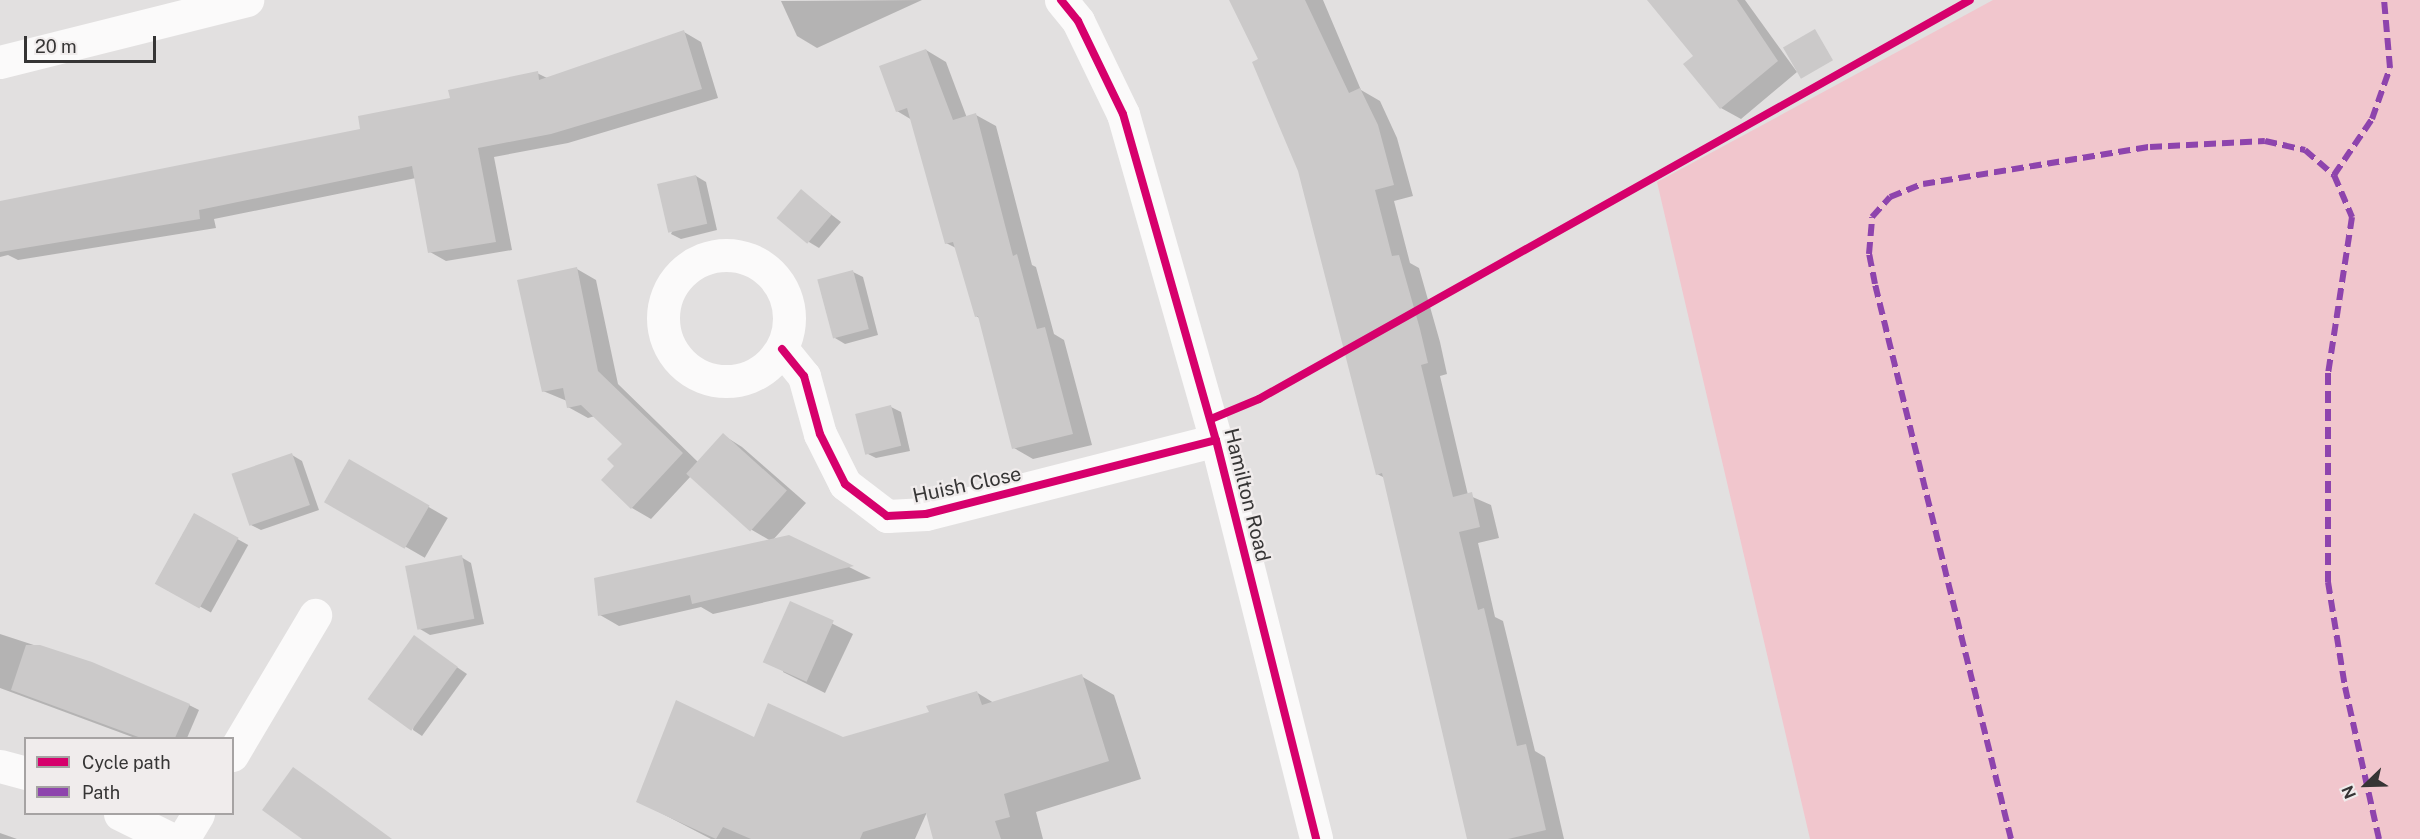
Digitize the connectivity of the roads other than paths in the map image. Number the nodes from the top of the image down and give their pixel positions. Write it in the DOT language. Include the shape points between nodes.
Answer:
graph roads {
  1 [pos="247,0"];
  2 [pos="1061,0"];
  3 [pos="0,62"];
  4 [pos="782,349"];
  5 [pos="1216,440"];
  6 [pos="315,615"];
  7 [pos="234,752"];
  8 [pos="0,766"];
  9 [pos="24,772"];
  10 [pos="124,815"];
  11 [pos="197,815"];
  12 [pos="171,839"];
  13 [pos="183,839"];
  14 [pos="1316,839"];
  1 -- 3 [label="street"];
  2 -- 5 [label="street, Hamilton Road" via="1078,21 1123,114"];
  4 -- 5 [label="street, Huish Close" via="804,376 820,434 845,484 887,516 926,514"];
  5 -- 14 [label="street, Hamilton Road"];
  6 -- 7 [label="street"];
  8 -- 9 [label="street"];
  10 -- 12 [label="street"];
  11 -- 13 [label="street"];
}
